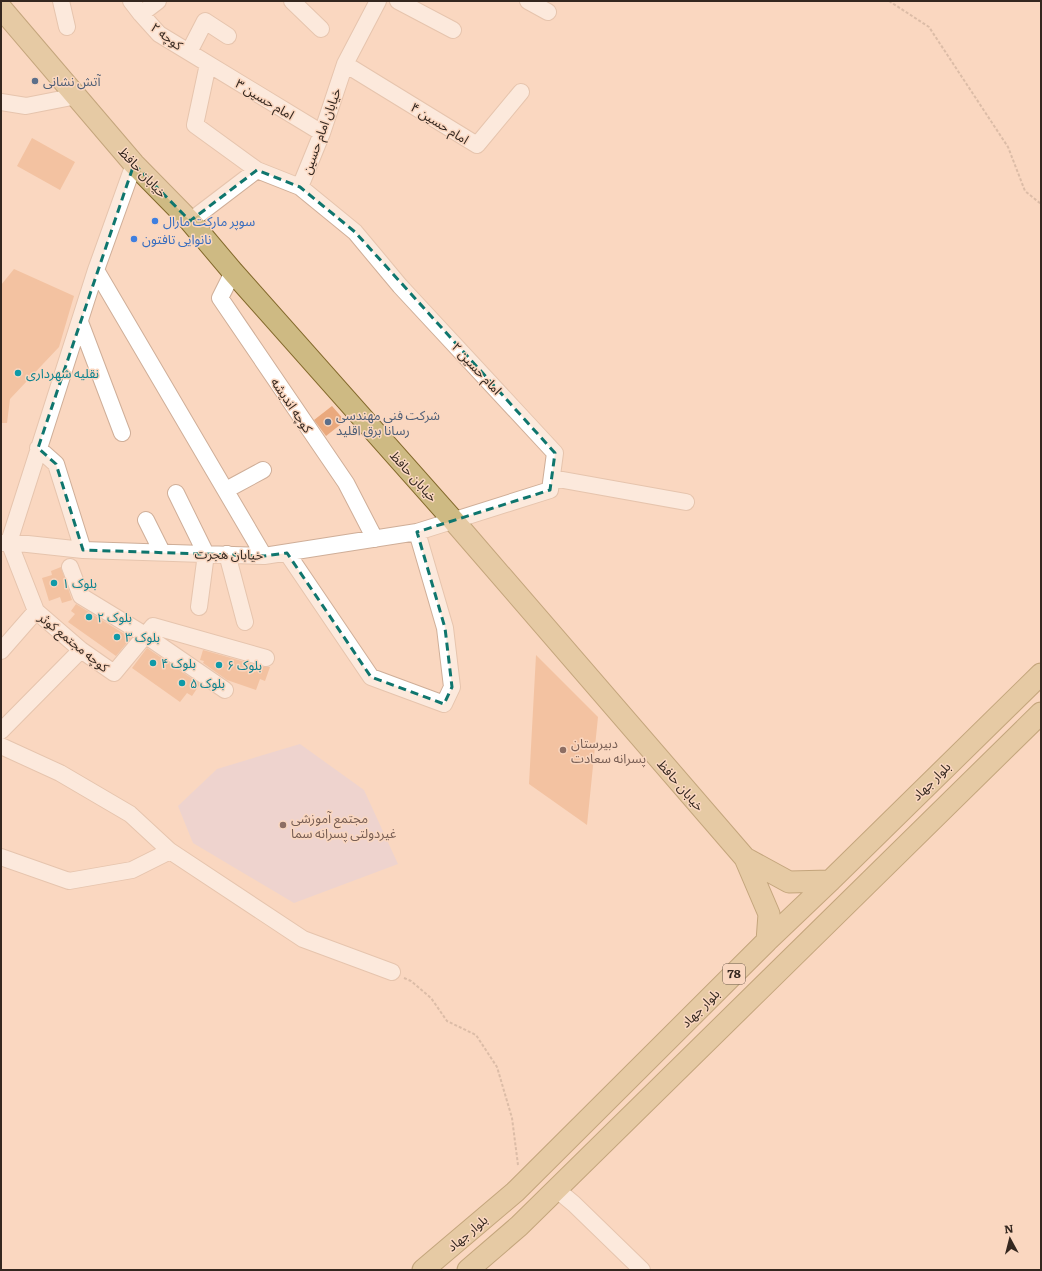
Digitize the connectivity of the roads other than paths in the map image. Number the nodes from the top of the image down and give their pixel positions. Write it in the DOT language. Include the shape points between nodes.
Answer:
graph roads {
  1 [pos="61,1"];
  2 [pos="131,1"];
  3 [pos="158,1"];
  4 [pos="292,1"];
  5 [pos="378,1"];
  6 [pos="398,1"];
  7 [pos="528,1"];
  8 [pos="1,8"];
  9 [pos="548,12"];
  10 [pos="141,14"];
  11 [pos="67,27"];
  12 [pos="321,29"];
  13 [pos="453,30"];
  14 [pos="228,36"];
  15 [pos="189,52"];
  16 [pos="208,64"];
  17 [pos="345,64"];
  18 [pos="521,92"];
  19 [pos="77,96"];
  20 [pos="1,102"];
  21 [pos="322,133"];
  22 [pos="134,164"];
  23 [pos="256,170"];
  24 [pos="300,187"];
  25 [pos="190,221"];
  26 [pos="96,270"];
  27 [pos="233,272"];
  28 [pos="80,322"];
  29 [pos="122,433"];
  30 [pos="38,448"];
  31 [pos="263,470"];
  32 [pos="552,478"];
  33 [pos="226,490"];
  34 [pos="176,494"];
  35 [pos="686,502"];
  36 [pos="146,520"];
  37 [pos="453,520"];
  38 [pos="417,532"];
  39 [pos="375,539"];
  40 [pos="5,543"];
  41 [pos="83,550"];
  42 [pos="162,552"];
  43 [pos="287,552"];
  44 [pos="206,554"];
  45 [pos="228,554"];
  46 [pos="264,556"];
  47 [pos="70,567"];
  48 [pos="199,607"];
  49 [pos="36,611"];
  50 [pos="245,622"];
  51 [pos="144,635"];
  52 [pos="81,650"];
  53 [pos="1,651"];
  54 [pos="266,658"];
  55 [pos="1041,674"];
  56 [pos="225,690"];
  57 [pos="1041,713"];
  58 [pos="1,731"];
  59 [pos="1,746"];
  60 [pos="170,851"];
  61 [pos="1,857"];
  62 [pos="745,858"];
  63 [pos="830,881"];
  64 [pos="767,941"];
  65 [pos="392,972"];
  66 [pos="556,1189"];
  67 [pos="423,1270"];
  68 [pos="468,1270"];
  69 [pos="642,1270"];
  1 -- 11 [label="street"];
  2 -- 10 [label="street, کوچه ۲"];
  3 -- 10 [label="street"];
  4 -- 12 [label="street"];
  5 -- 17 [label="street, خیابان امام حسین"];
  6 -- 13 [label="street"];
  7 -- 9 [label="street"];
  8 -- 19 [label="main road, خیابان حافظ"];
  10 -- 15 [label="street, کوچه ۲" via="159,34"];
  14 -- 15 [label="street" via="205,21"];
  15 -- 16 [label="street, کوچه ۲"];
  16 -- 21 [label="street, امام حسین ۳"];
  16 -- 23 [label="street, خیابان امام حسین" via="194,125"];
  17 -- 18 [label="street, امام حسین ۴" via="477,145"];
  17 -- 21 [label="street, خیابان امام حسین"];
  19 -- 20 [label="street" via="26,106"];
  19 -- 22 [label="main road, خیابان حافظ"];
  21 -- 24 [label="street, خیابان امام حسین"];
  22 -- 25 [label="main road, خیابان حافظ"];
  22 -- 26 [label="street"];
  23 -- 24 [label="street, خیابان امام حسین"];
  23 -- 25 [label="street"];
  24 -- 32 [label="street, امام حسین ۲" via="355,232 400,286 555,453"];
  25 -- 27 [label="main road, خیابان حافظ"];
  26 -- 28 [label="street"];
  26 -- 33 [label="street"];
  27 -- 37 [label="main road, خیابان حافظ"];
  27 -- 39 [label="street, کوچه اندیشه" via="220,298 346,483"];
  28 -- 29 [label="street"];
  28 -- 30 [label="street"];
  30 -- 40 [label="street"];
  30 -- 41 [label="street" via="56,464"];
  31 -- 33 [label="street"];
  32 -- 35 [label="street"];
  32 -- 37 [label="street, امام حسین ۲" via="550,490"];
  33 -- 46 [label="street"];
  34 -- 44 [label="street"];
  36 -- 42 [label="street"];
  37 -- 38 [label="street, خیابان هجرت"];
  37 -- 62 [label="main road, خیابان حافظ"];
  38 -- 39 [label="street, خیابان هجرت"];
  38 -- 43 [label="street" via="445,628 452,687 444,704 371,678"];
  39 -- 43 [label="street, خیابان هجرت"];
  40 -- 41 [label="street, خیابان هجرت"];
  40 -- 49 [label="street, کوچه مجتمع کوثر"];
  41 -- 42 [label="street, خیابان هجرت"];
  42 -- 44 [label="street, خیابان هجرت"];
  43 -- 46 [label="street, خیابان هجرت"];
  44 -- 45 [label="street, خیابان هجرت"];
  44 -- 48 [label="street"];
  45 -- 46 [label="street, خیابان هجرت"];
  45 -- 50 [label="street"];
  47 -- 51 [label="street" via="81,596"];
  49 -- 52 [label="street, کوچه مجتمع کوثر"];
  49 -- 53 [label="street"];
  51 -- 52 [label="street, کوچه مجتمع کوثر" via="114,673"];
  51 -- 54 [label="street" via="153,626"];
  51 -- 56 [label="street"];
  52 -- 58 [label="street"];
  55 -- 63 [label="main road, بلوار جهاد / 78"];
  57 -- 66 [label="main road, 78"];
  59 -- 60 [label="street" via="60,773 130,814"];
  60 -- 61 [label="street" via="132,870 69,881"];
  60 -- 65 [label="street" via="303,938"];
  62 -- 63 [label="main road" via="789,882"];
  62 -- 64 [label="main road" via="769,914"];
  63 -- 64 [label="main road, بلوار جهاد / 78"];
  64 -- 67 [label="main road, بلوار جهاد / 78" via="515,1192"];
  66 -- 68 [label="main road, 78" via="519,1226"];
  66 -- 69 [label="street"];
}
